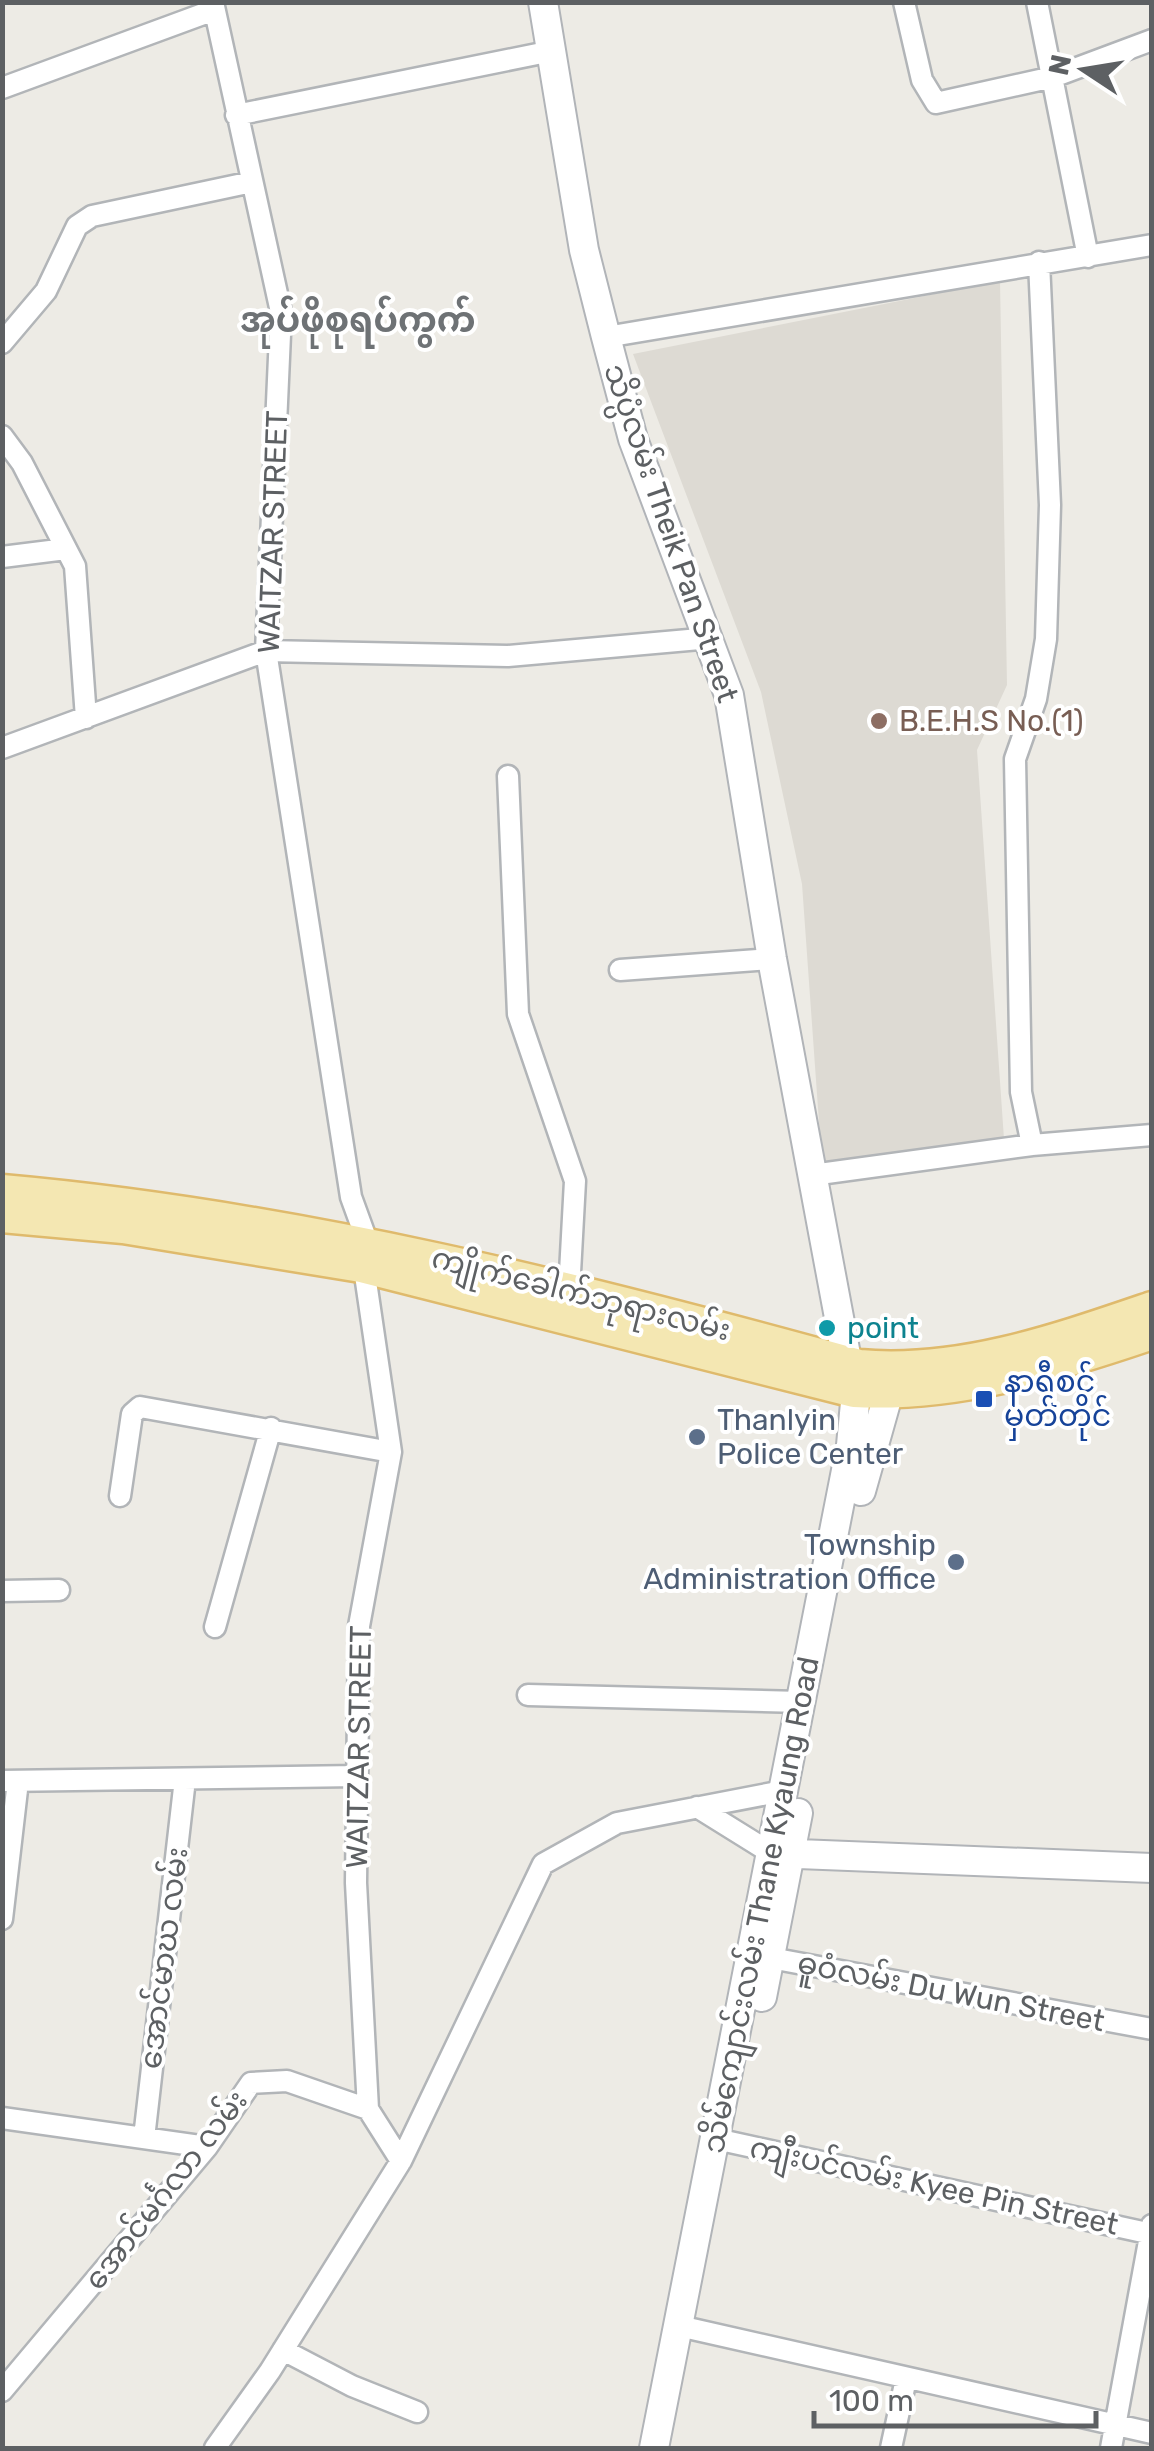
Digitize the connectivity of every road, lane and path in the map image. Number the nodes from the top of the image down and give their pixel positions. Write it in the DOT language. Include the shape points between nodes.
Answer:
graph roads {
  1 [pos="543,2"];
  2 [pos="904,2"];
  3 [pos="1037,2"];
  4 [pos="213,6"];
  5 [pos="1152,40"];
  6 [pos="552,51"];
  7 [pos="1053,77"];
  8 [pos="2,88"];
  9 [pos="236,115"];
  10 [pos="252,182"];
  11 [pos="1152,245"];
  12 [pos="1088,258"];
  13 [pos="1039,262"];
  14 [pos="606,337"];
  15 [pos="2,343"];
  16 [pos="2,436"];
  17 [pos="66,550"];
  18 [pos="2,557"];
  19 [pos="711,638"];
  20 [pos="266,651"];
  21 [pos="86,718"];
  22 [pos="2,748"];
  23 [pos="508,776"];
  24 [pos="772,959"];
  25 [pos="620,970"];
  26 [pos="1152,1135"];
  27 [pos="1032,1145"];
  28 [pos="812,1174"];
  29 [pos="2,1190"];
  30 [pos="2,1217"];
  31 [pos="366,1254"];
  32 [pos="569,1290"];
  33 [pos="1152,1307"];
  34 [pos="1152,1334"];
  35 [pos="845,1361"];
  36 [pos="892,1381"];
  37 [pos="854,1392"];
  38 [pos="270,1428"];
  39 [pos="391,1452"];
  40 [pos="120,1496"];
  41 [pos="59,1590"];
  42 [pos="2,1591"];
  43 [pos="216,1627"];
  44 [pos="528,1695"];
  45 [pos="801,1702"];
  46 [pos="357,1776"];
  47 [pos="186,1779"];
  48 [pos="10,1781"];
  49 [pos="783,1791"];
  50 [pos="697,1807"];
  51 [pos="781,1854"];
  52 [pos="1152,1868"];
  53 [pos="2,1919"];
  54 [pos="760,1956"];
  55 [pos="1152,2029"];
  56 [pos="368,2110"];
  57 [pos="2,2118"];
  58 [pos="144,2138"];
  59 [pos="724,2140"];
  60 [pos="207,2147"];
  61 [pos="401,2161"];
  62 [pos="1151,2231"];
  63 [pos="686,2328"];
  64 [pos="283,2350"];
  65 [pos="906,2379"];
  66 [pos="2,2392"];
  67 [pos="417,2412"];
  68 [pos="1117,2426"];
  69 [pos="1152,2433"];
  70 [pos="215,2448"];
  71 [pos="654,2448"];
  72 [pos="668,2448"];
  73 [pos="892,2448"];
  74 [pos="1112,2448"];
  1 -- 6 [label="street, သိပ္ပံလမ်း Theik Pan Street"];
  2 -- 7 [label="street" via="922,80 936,103"];
  3 -- 7 [label="street"];
  4 -- 8 [label="street"];
  4 -- 9 [label="street, WAITZAR STREET"];
  5 -- 7 [label="street"];
  6 -- 9 [label="street"];
  6 -- 14 [label="street, သိပ္ပံလမ်း Theik Pan Street" via="584,250"];
  7 -- 12 [label="street"];
  9 -- 10 [label="street, WAITZAR STREET"];
  10 -- 15 [label="street" via="92,216 77,226 46,291"];
  10 -- 20 [label="street, WAITZAR STREET" via="281,312"];
  11 -- 12 [label="street"];
  12 -- 13 [label="street"];
  13 -- 14 [label="street"];
  13 -- 27 [label="street" via="1050,504 1046,639 1036,698 1015,759 1021,1092"];
  14 -- 19 [label="street, သိပ္ပံလမ်း Theik Pan Street" via="633,438"];
  16 -- 17 [label="street"];
  17 -- 18 [label="street"];
  17 -- 21 [label="street" via="75,566"];
  19 -- 20 [label="street" via="508,656"];
  19 -- 24 [label="street, သိပ္ပံလမ်း Theik Pan Street" via="729,695"];
  20 -- 21 [label="street"];
  20 -- 31 [label="street, WAITZAR STREET" via="351,1197"];
  21 -- 22 [label="street"];
  23 -- 32 [label="street" via="518,1014 575,1181"];
  24 -- 25 [label="street"];
  24 -- 28 [label="street, သိပ္ပံလမ်း Theik Pan Street"];
  26 -- 27 [label="street"];
  27 -- 28 [label="street"];
  28 -- 35 [label="street, သိပ္ပံလမ်း Theik Pan Street"];
  29 -- 31 [label="main road, ကျိုက်ခေါက်ဘုရားလမ်း" via="128,1202"];
  30 -- 31 [label="main road, ကျိုက်ခေါက်ဘုရားလမ်း"];
  31 -- 32 [label="main road, ကျိုက်ခေါက်ဘုရားလမ်း"];
  31 -- 37 [label="main road, ကျိုက်ခေါက်ဘုရားလမ်း"];
  31 -- 39 [label="street, WAITZAR STREET"];
  32 -- 35 [label="main road, ကျိုက်ခေါက်ဘုရားလမ်း"];
  33 -- 36 [label="main road, ကျိုက်ခေါက်ဘုရားလမ်း" via="1033,1348"];
  34 -- 36 [label="main road, ကျိုက်ခေါက်ဘုရားလမ်း" via="1034,1374"];
  35 -- 36 [label="main road, ကျိုက်ခေါက်ဘုရားလမ်း"];
  35 -- 37 [label="street, သိမ်ကျောင်းလမ်း Thane Kyaung Road"];
  36 -- 37 [label="main road, ကျိုက်ခေါက်ဘုရားလမ်း"];
  36 -- 51 [label="street, သိမ်ကျောင်းလမ်း Thane Kyaung Road" via="869,1454"];
  37 -- 45 [label="street, သိမ်ကျောင်းလမ်း Thane Kyaung Road" via="851,1445"];
  38 -- 39 [label="street"];
  38 -- 40 [label="street" via="135,1409"];
  38 -- 43 [label="street"];
  39 -- 46 [label="street, WAITZAR STREET" via="359,1626"];
  41 -- 42 [label="street"];
  44 -- 45 [label="street"];
  45 -- 49 [label="street, သိမ်ကျောင်းလမ်း Thane Kyaung Road"];
  46 -- 47 [label="street"];
  46 -- 56 [label="street, WAITZAR STREET"];
  47 -- 48 [label="street"];
  47 -- 58 [label="street, အောင်မာဃ လမ်း"];
  48 -- 53 [label="street"];
  49 -- 50 [label="street"];
  49 -- 51 [label="street, သိမ်ကျောင်းလမ်း Thane Kyaung Road"];
  50 -- 51 [label="street"];
  50 -- 61 [label="street" via="617,1823 543,1864"];
  51 -- 52 [label="street"];
  51 -- 54 [label="street, သိမ်ကျောင်းလမ်း Thane Kyaung Road"];
  54 -- 55 [label="street, ဓူဝံလမ်း Du Wun Street"];
  54 -- 59 [label="street, သိမ်ကျောင်းလမ်း Thane Kyaung Road"];
  56 -- 60 [label="street, အောင်မင်္ဂလာ လမ်း" via="287,2081 251,2083"];
  56 -- 61 [label="street, WAITZAR STREET"];
  57 -- 58 [label="street"];
  58 -- 60 [label="street"];
  59 -- 62 [label="street, ကျီးပင်လမ်း Kyee Pin Street"];
  59 -- 63 [label="street, သိမ်ကျောင်းလမ်း Thane Kyaung Road"];
  60 -- 66 [label="street, အောင်မင်္ဂလာ လမ်း"];
  61 -- 64 [label="street"];
  62 -- 68 [label="street"];
  63 -- 65 [label="street"];
  63 -- 71 [label="street, သိမ်ကျောင်းလမ်း Thane Kyaung Road"];
  63 -- 72 [label="street, သိမ်ကျောင်းလမ်း Thane Kyaung Road"];
  64 -- 67 [label="street"];
  64 -- 70 [label="street"];
  65 -- 68 [label="street"];
  65 -- 73 [label="street"];
  68 -- 69 [label="street"];
  68 -- 74 [label="street"];
}
